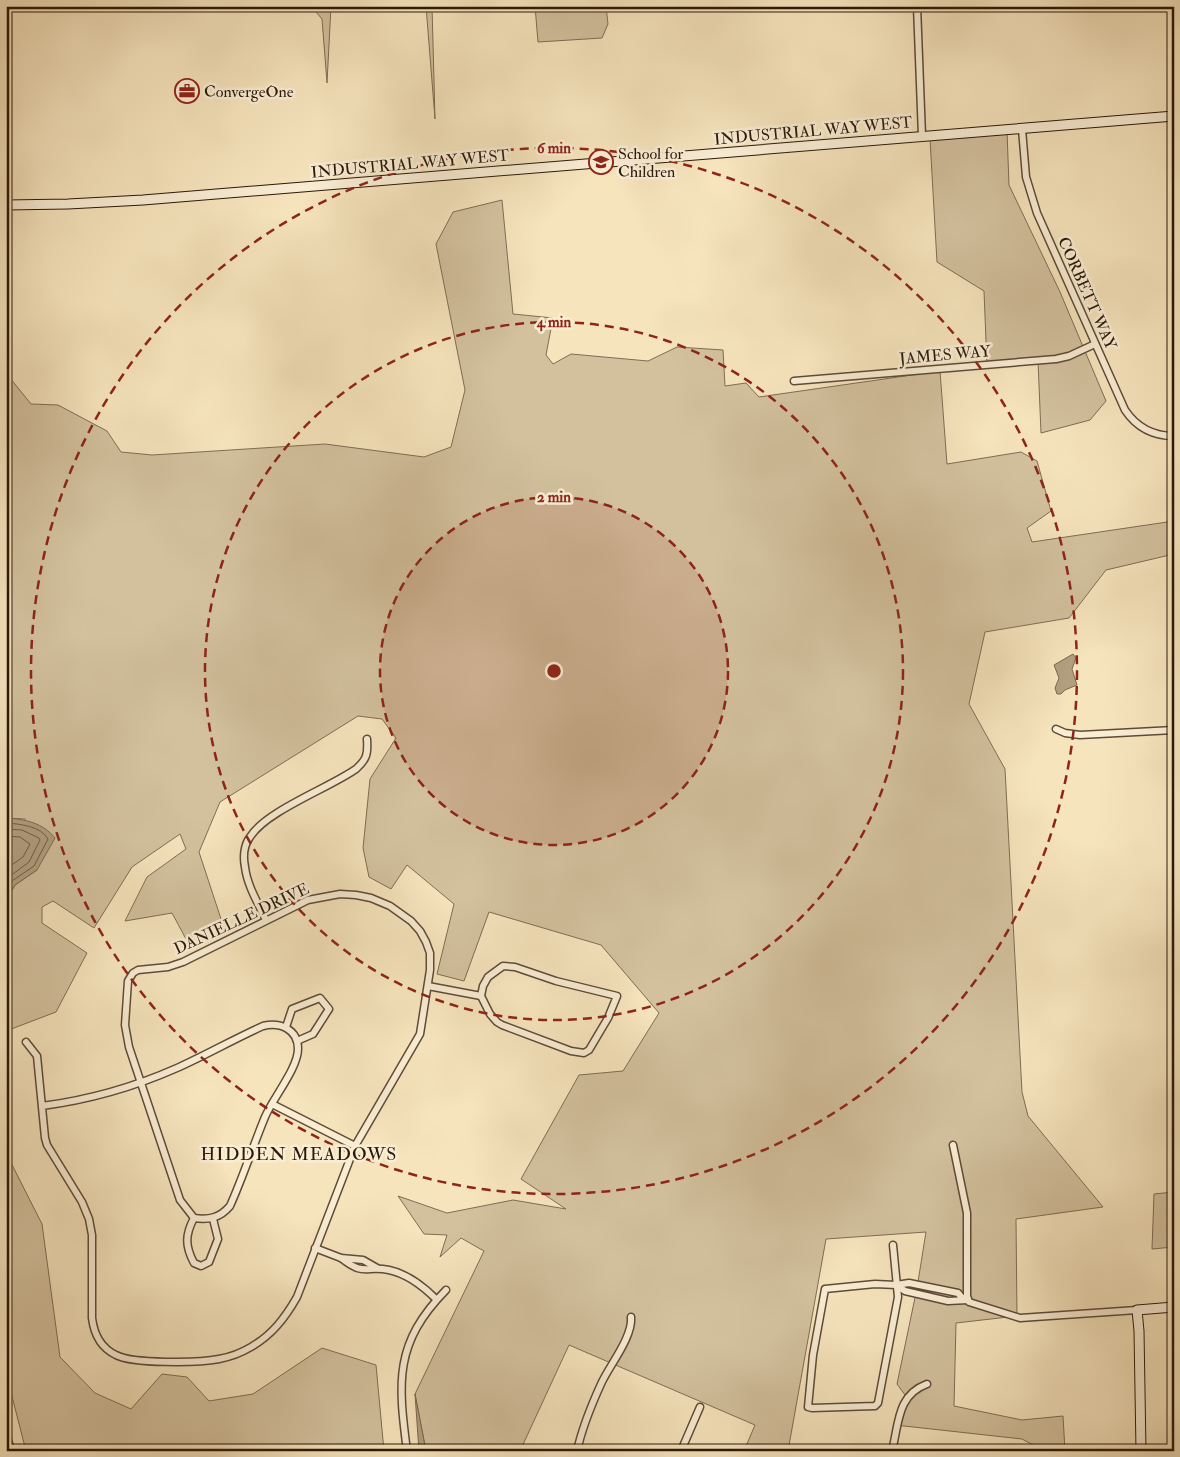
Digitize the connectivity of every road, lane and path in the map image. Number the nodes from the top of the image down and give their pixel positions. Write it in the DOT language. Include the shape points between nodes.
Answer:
graph roads {
  1 [pos="917,6"];
  2 [pos="1174,116"];
  3 [pos="1022,129"];
  4 [pos="922,136"];
  5 [pos="6,205"];
  6 [pos="1095,344"];
  7 [pos="794,381"];
  8 [pos="1174,436"];
  9 [pos="1056,729"];
  10 [pos="1174,730"];
  11 [pos="367,739"];
  12 [pos="266,920"];
  13 [pos="428,986"];
  14 [pos="481,996"];
  15 [pos="286,1027"];
  16 [pos="297,1041"];
  17 [pos="26,1042"];
  18 [pos="141,1082"];
  19 [pos="272,1104"];
  20 [pos="42,1106"];
  21 [pos="953,1145"];
  22 [pos="355,1146"];
  23 [pos="194,1218"];
  24 [pos="213,1219"];
  25 [pos="893,1245"];
  26 [pos="315,1248"];
  27 [pos="341,1258"];
  28 [pos="377,1268"];
  29 [pos="896,1286"];
  30 [pos="446,1290"];
  31 [pos="436,1299"];
  32 [pos="966,1299"];
  33 [pos="1174,1307"];
  34 [pos="1137,1310"];
  35 [pos="632,1317"];
  36 [pos="927,1384"];
  37 [pos="700,1407"];
  38 [pos="6,1442"];
  39 [pos="8,1451"];
  40 [pos="407,1451"];
  41 [pos="577,1451"];
  42 [pos="681,1451"];
  43 [pos="892,1451"];
  44 [pos="1140,1451"];
  1 -- 4 [label="street"];
  2 -- 3 [label="street, INDUSTRIAL WAY WEST"];
  3 -- 4 [label="street, INDUSTRIAL WAY WEST"];
  3 -- 6 [label="street, CORBETT WAY" via="1030,194"];
  4 -- 5 [label="street, INDUSTRIAL WAY WEST" via="119,202"];
  6 -- 7 [label="street, JAMES WAY" via="1056,359"];
  6 -- 8 [label="street, CORBETT WAY" via="1129,417 1150,432"];
  9 -- 10 [label="street" via="1080,736"];
  11 -- 12 [label="street" via="368,752 356,769 277,814 248,839 245,868"];
  12 -- 13 [label="street, DANIELLE DRIVE" via="324,896 356,895 382,902 405,916 424,938 430,958"];
  12 -- 18 [label="street, DANIELLE DRIVE" via="177,964 138,970 130,976 126,1025 129,1047"];
  13 -- 14 [label="street"];
  13 -- 22 [label="street, DANIELLE DRIVE" via="420,1034"];
  14 -- 14 [label="street" via="497,1022 554,1046 584,1053 608,1018 617,996 511,966 500,968 488,977"];
  15 -- 16 [label="street"];
  15 -- 16 [label="street" via="292,1009 320,998 329,1009 313,1034"];
  15 -- 18 [label="street" via="263,1026"];
  16 -- 19 [label="street" via="294,1065"];
  17 -- 20 [label="street, DANIELLE DRIVE" via="37,1056"];
  18 -- 20 [label="street" via="84,1100"];
  18 -- 23 [label="street, DANIELLE DRIVE" via="180,1200"];
  19 -- 22 [label="street"];
  19 -- 24 [label="street" via="230,1206"];
  20 -- 26 [label="street, DANIELLE DRIVE" via="47,1144 89,1219 93,1324 100,1342 115,1355 135,1361 204,1361 229,1357 250,1348 271,1334 286,1315 297,1297"];
  21 -- 32 [label="street" via="967,1213"];
  22 -- 26 [label="street, DANIELLE DRIVE"];
  23 -- 24 [label="street"];
  23 -- 24 [label="street" via="187,1239 194,1263 201,1266 209,1262 218,1239"];
  25 -- 29 [label="street"];
  26 -- 27 [label="street"];
  27 -- 28 [label="street" via="364,1260"];
  27 -- 28 [label="street" via="360,1270"];
  28 -- 31 [label="street" via="411,1278"];
  29 -- 29 [label="street" via="875,1284 825,1290 813,1355 808,1407 877,1405 898,1297"];
  29 -- 32 [label="street" via="904,1291 948,1301"];
  29 -- 32 [label="street" via="909,1283 958,1293"];
  30 -- 31 [label="street"];
  31 -- 40 [label="street" via="416,1329 403,1365 401,1395"];
  32 -- 34 [label="street" via="1020,1318"];
  33 -- 34 [label="street"];
  34 -- 44 [label="street"];
  35 -- 41 [label="street" via="626,1339 591,1406"];
  36 -- 43 [label="street" via="914,1390 906,1399"];
  37 -- 42 [label="street"];
  38 -- 39 [label="highway"];
}
